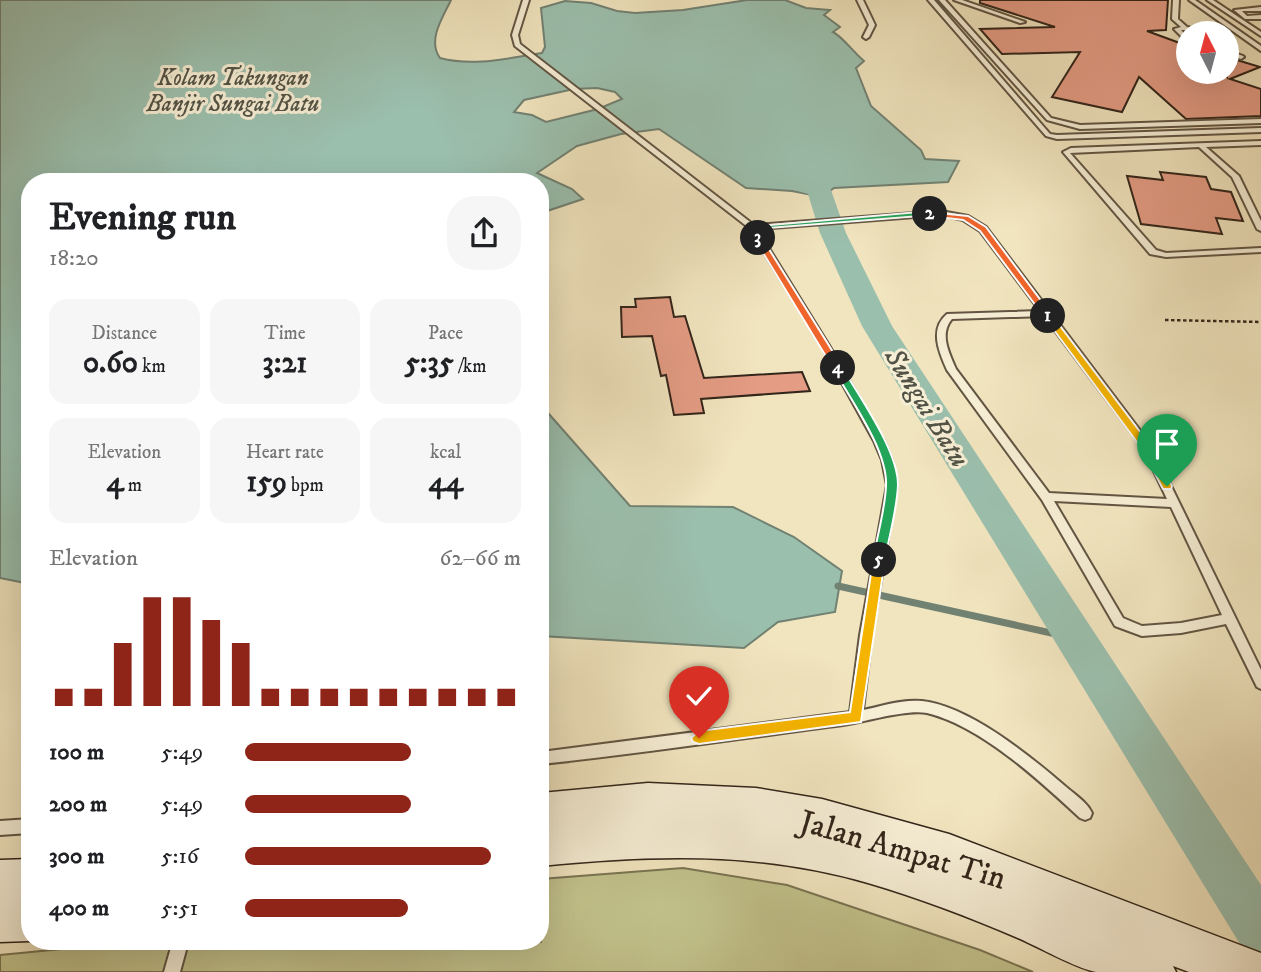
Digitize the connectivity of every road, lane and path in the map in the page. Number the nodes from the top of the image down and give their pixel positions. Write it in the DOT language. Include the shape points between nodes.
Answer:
graph roads {
  1 [pos="526,0"];
  2 [pos="860,0"];
  3 [pos="931,0"];
  4 [pos="942,0"];
  5 [pos="957,0"];
  6 [pos="1176,0"];
  7 [pos="1192,0"];
  8 [pos="1210,0"];
  9 [pos="1252,0"];
  10 [pos="1261,8"];
  11 [pos="1261,17"];
  12 [pos="1247,18"];
  13 [pos="1177,21"];
  14 [pos="1022,22"];
  15 [pos="1260,31"];
  16 [pos="1240,33"];
  17 [pos="866,37"];
  18 [pos="1261,49"];
  19 [pos="1261,121"];
  20 [pos="1261,130"];
  21 [pos="1261,143"];
  22 [pos="1201,146"];
  23 [pos="1259,218"];
  24 [pos="752,227"];
  25 [pos="1261,229"];
  26 [pos="1261,250"];
  27 [pos="1045,313"];
  28 [pos="1166,320"];
  29 [pos="1261,322"];
  30 [pos="1046,497"];
  31 [pos="1174,503"];
  32 [pos="1230,618"];
  33 [pos="1261,683"];
  34 [pos="856,717"];
  35 [pos="549,757"];
  36 [pos="549,813"];
  37 [pos="1085,813"];
  38 [pos="21,827"];
  39 [pos="0,828"];
  40 [pos="822,835"];
  41 [pos="549,843"];
  42 [pos="21,881"];
  43 [pos="0,882"];
  44 [pos="21,918"];
  45 [pos="0,919"];
  46 [pos="178,950"];
  47 [pos="1163,956"];
  48 [pos="172,972"];
  49 [pos="1250,972"];
  1 -- 24 [label="lane" via="514,39 526,53"];
  2 -- 17 [label="lane" via="872,25"];
  3 -- 20 [label="lane" via="1048,135"];
  4 -- 19 [label="lane" via="1057,123 1080,127"];
  5 -- 14 [label="lane"];
  6 -- 13 [label="lane"];
  7 -- 16 [label="lane"];
  8 -- 15 [label="lane"];
  9 -- 10 [label="lane"];
  10 -- 12 [label="lane" via="1237,10"];
  11 -- 12 [label="lane"];
  12 -- 15 [label="lane"];
  15 -- 16 [label="lane"];
  16 -- 18 [label="lane"];
  21 -- 22 [label="lane"];
  22 -- 23 [label="lane" via="1235,176"];
  22 -- 26 [label="lane" via="1066,152 1153,251 1166,255"];
  23 -- 25 [label="lane"];
  24 -- 27 [label="lane" via="941,213 965,218 983,229"];
  24 -- 34 [label="lane" via="826,347 887,460 892,485"];
  27 -- 30 [label="lane" via="950,317 943,322 941,340 960,383"];
  27 -- 31 [label="lane" via="1147,447"];
  28 -- 29 [label="path"];
  30 -- 31 [label="lane"];
  30 -- 32 [label="lane" via="1119,622 1142,631"];
  31 -- 32 [label="lane"];
  32 -- 33 [label="lane"];
  34 -- 35 [label="lane"];
  34 -- 37 [label="lane" via="924,706 964,723 1024,761"];
  36 -- 40 [label="street, Jalan Ampat Tin" via="648,804 755,810"];
  38 -- 39 [label="lane"];
  40 -- 41 [label="street, Jalan Ampat Tin" via="648,834"];
  40 -- 47 [label="street, Jalan Ampat Tin" via="858,858"];
  42 -- 43 [label="street"];
  44 -- 45 [label="street"];
  46 -- 48 [label="lane"];
  47 -- 49 [label="street, Jalan Ampat Tin"];
}
